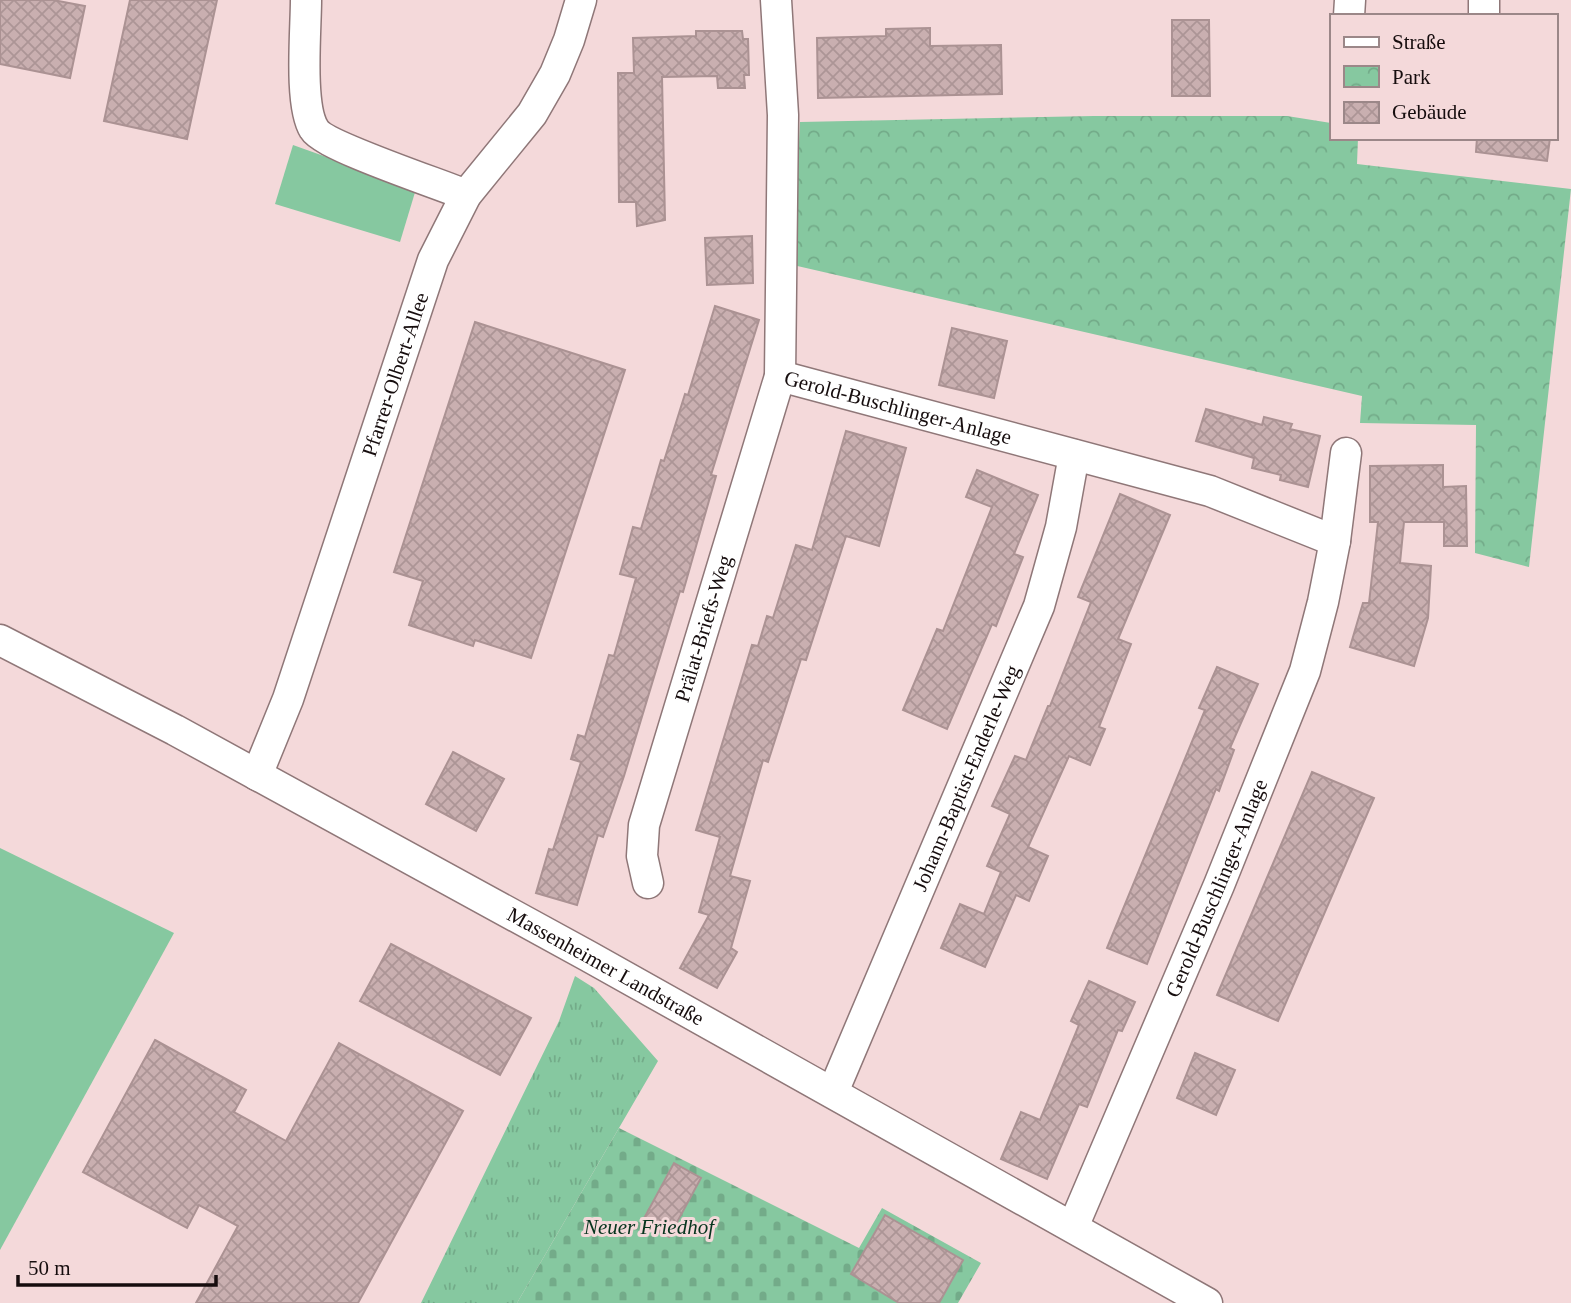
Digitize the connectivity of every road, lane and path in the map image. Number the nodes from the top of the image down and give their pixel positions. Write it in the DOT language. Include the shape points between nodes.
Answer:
graph roads {
  1 [pos="306,0"];
  2 [pos="581,0"];
  3 [pos="776,0"];
  4 [pos="466,195"];
  5 [pos="780,376"];
  6 [pos="1346,453"];
  7 [pos="1074,455"];
  8 [pos="1335,541"];
  9 [pos="0,640"];
  10 [pos="257,775"];
  11 [pos="648,883"];
  12 [pos="833,1092"];
  13 [pos="1073,1227"];
  14 [pos="1207,1303"];
  1 -- 4 [label="street" via="306,98 314,130 353,152"];
  2 -- 4 [label="street, Pfarrer-Olbert-Allee" via="555,74 532,114"];
  3 -- 5 [label="street, Gerold-Buschlinger-Anlage" via="783,116"];
  4 -- 10 [label="street, Pfarrer-Olbert-Allee" via="433,260 288,699"];
  5 -- 7 [label="street, Gerold-Buschlinger-Anlage"];
  5 -- 11 [label="street, Prälat-Briefs-Weg" via="644,825 642,856"];
  6 -- 8 [label="street, Gerold-Buschlinger-Anlage"];
  7 -- 8 [label="street, Gerold-Buschlinger-Anlage" via="1210,491"];
  7 -- 12 [label="street, Johann-Baptist-Enderle-Weg" via="1061,527 1039,606"];
  8 -- 13 [label="street, Gerold-Buschlinger-Anlage" via="1305,671"];
  9 -- 10 [label="street, Massenheimer Landstraße"];
  10 -- 12 [label="street, Massenheimer Landstraße"];
  12 -- 13 [label="street, Massenheimer Landstraße"];
  13 -- 14 [label="street, Massenheimer Landstraße"];
}
